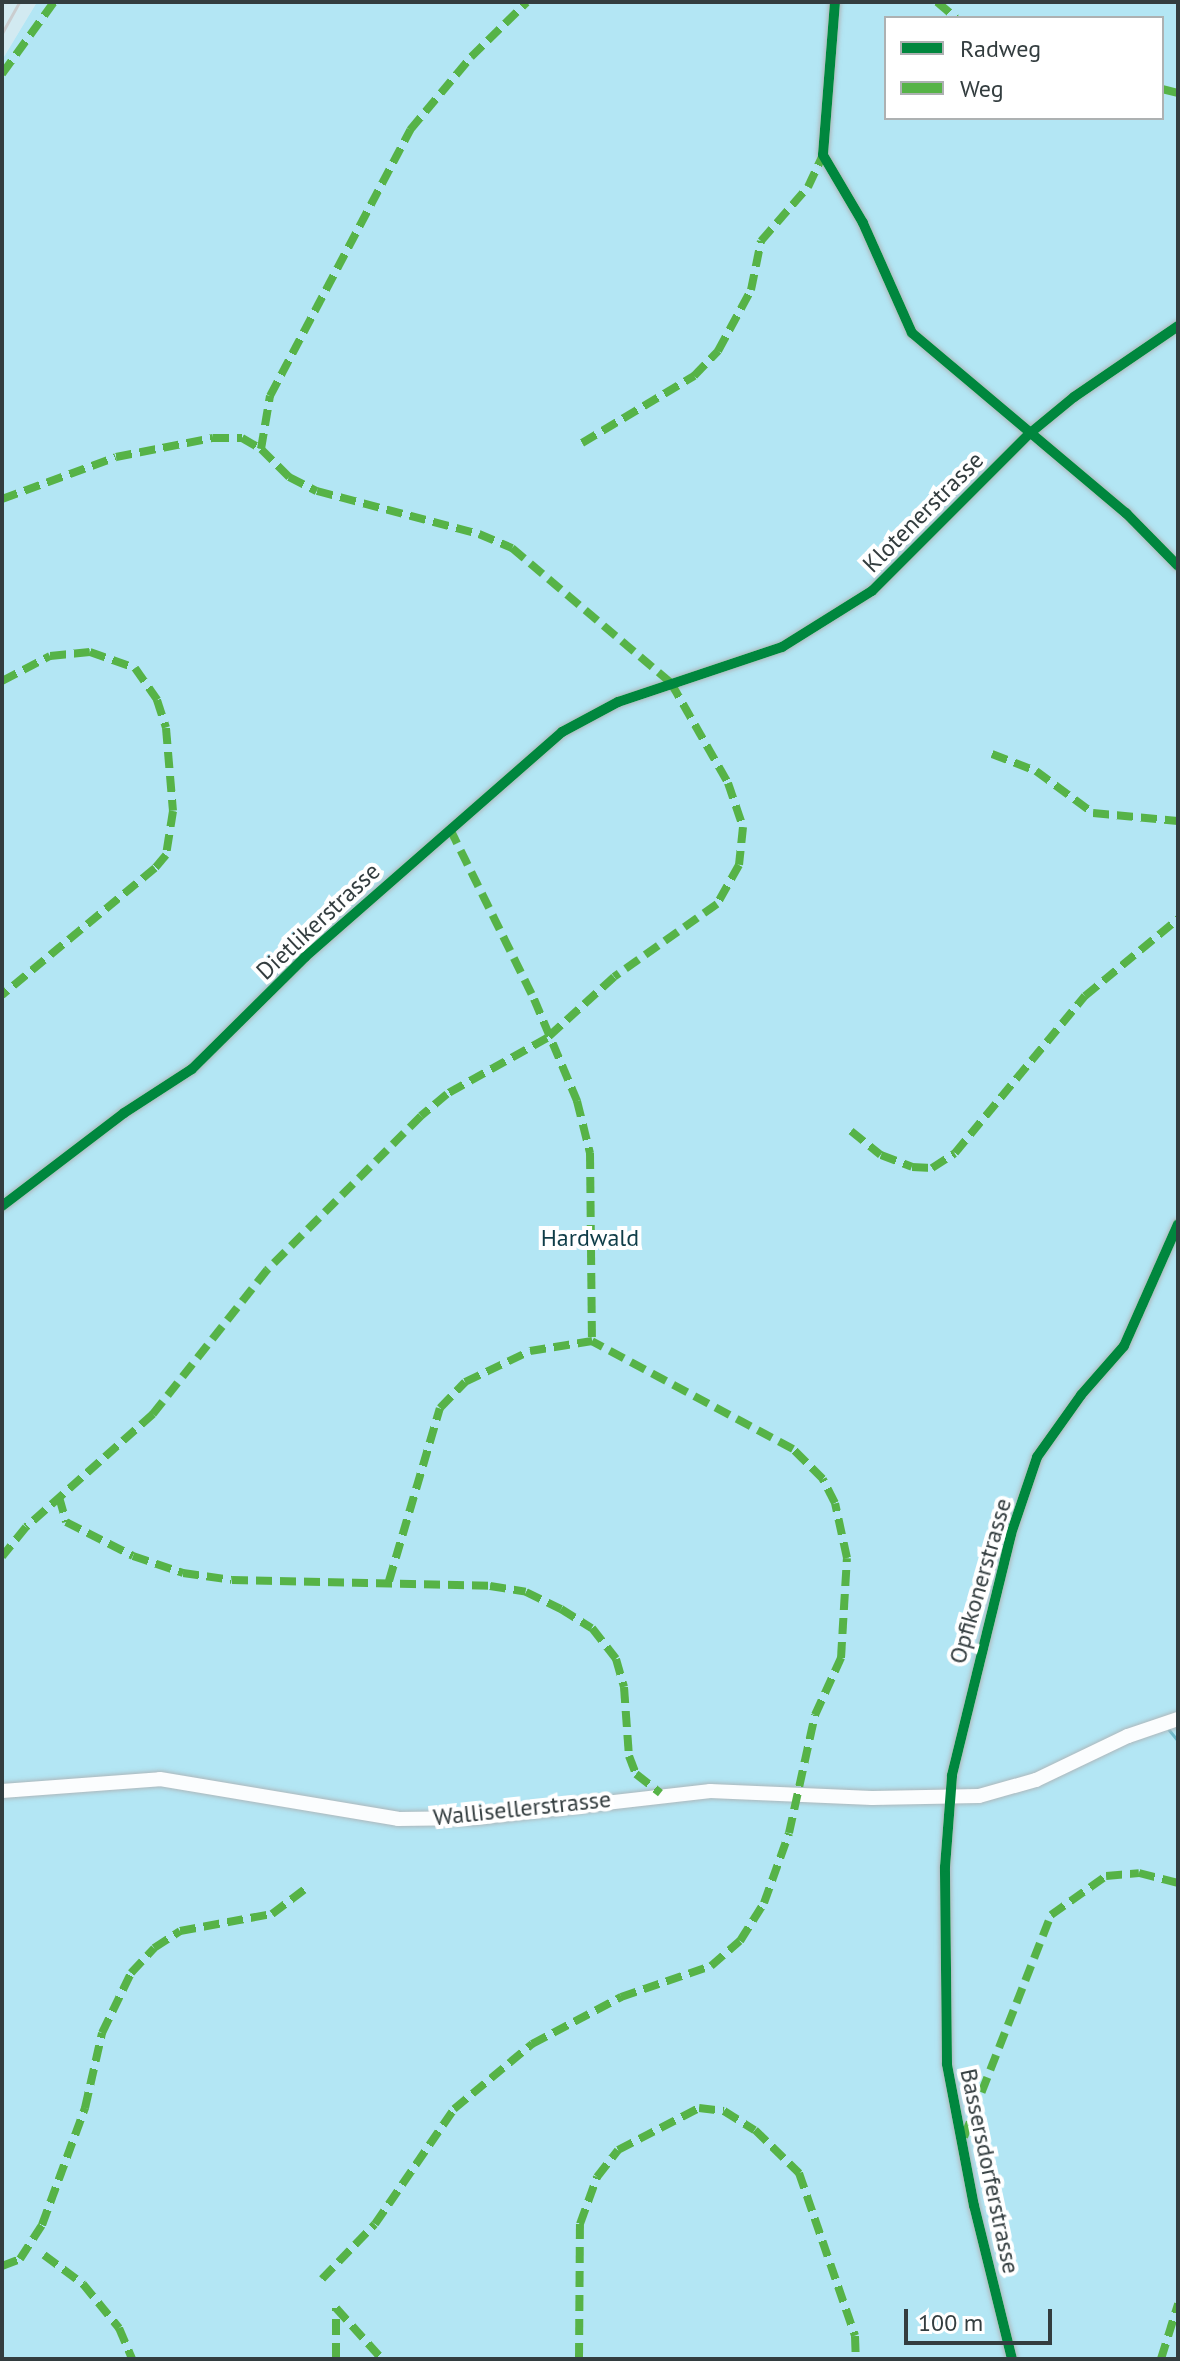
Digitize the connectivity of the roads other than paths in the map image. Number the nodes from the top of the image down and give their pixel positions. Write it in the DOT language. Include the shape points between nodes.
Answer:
graph roads {
  1 [pos="835,2"];
  2 [pos="1178,326"];
  3 [pos="1029,434"];
  4 [pos="1178,566"];
  5 [pos="671,683"];
  6 [pos="2,1206"];
  7 [pos="1178,1224"];
  8 [pos="1178,1719"];
  9 [pos="2,1791"];
  10 [pos="950,1797"];
  11 [pos="1012,2359"];
  1 -- 3 [label="street" via="823,155 863,223 912,333"];
  2 -- 3 [label="street, Klotenerstrasse"];
  3 -- 4 [label="street" via="1126,513"];
  3 -- 5 [label="street, Klotenerstrasse" via="872,591 782,647"];
  5 -- 6 [label="street, Dietlikerstrasse" via="618,702 562,732 305,957 192,1069 124,1113"];
  7 -- 10 [label="street, Opfikonerstrasse" via="1124,1346 1037,1457 970,1692"];
  8 -- 10 [label="street" via="1005,1791"];
  9 -- 10 [label="street, Wallisellerstrasse" via="160,1779 398,1819 474,1818 698,1791"];
  10 -- 11 [label="street, Bassersdorferstrasse" via="947,2064 974,2206"];
}
